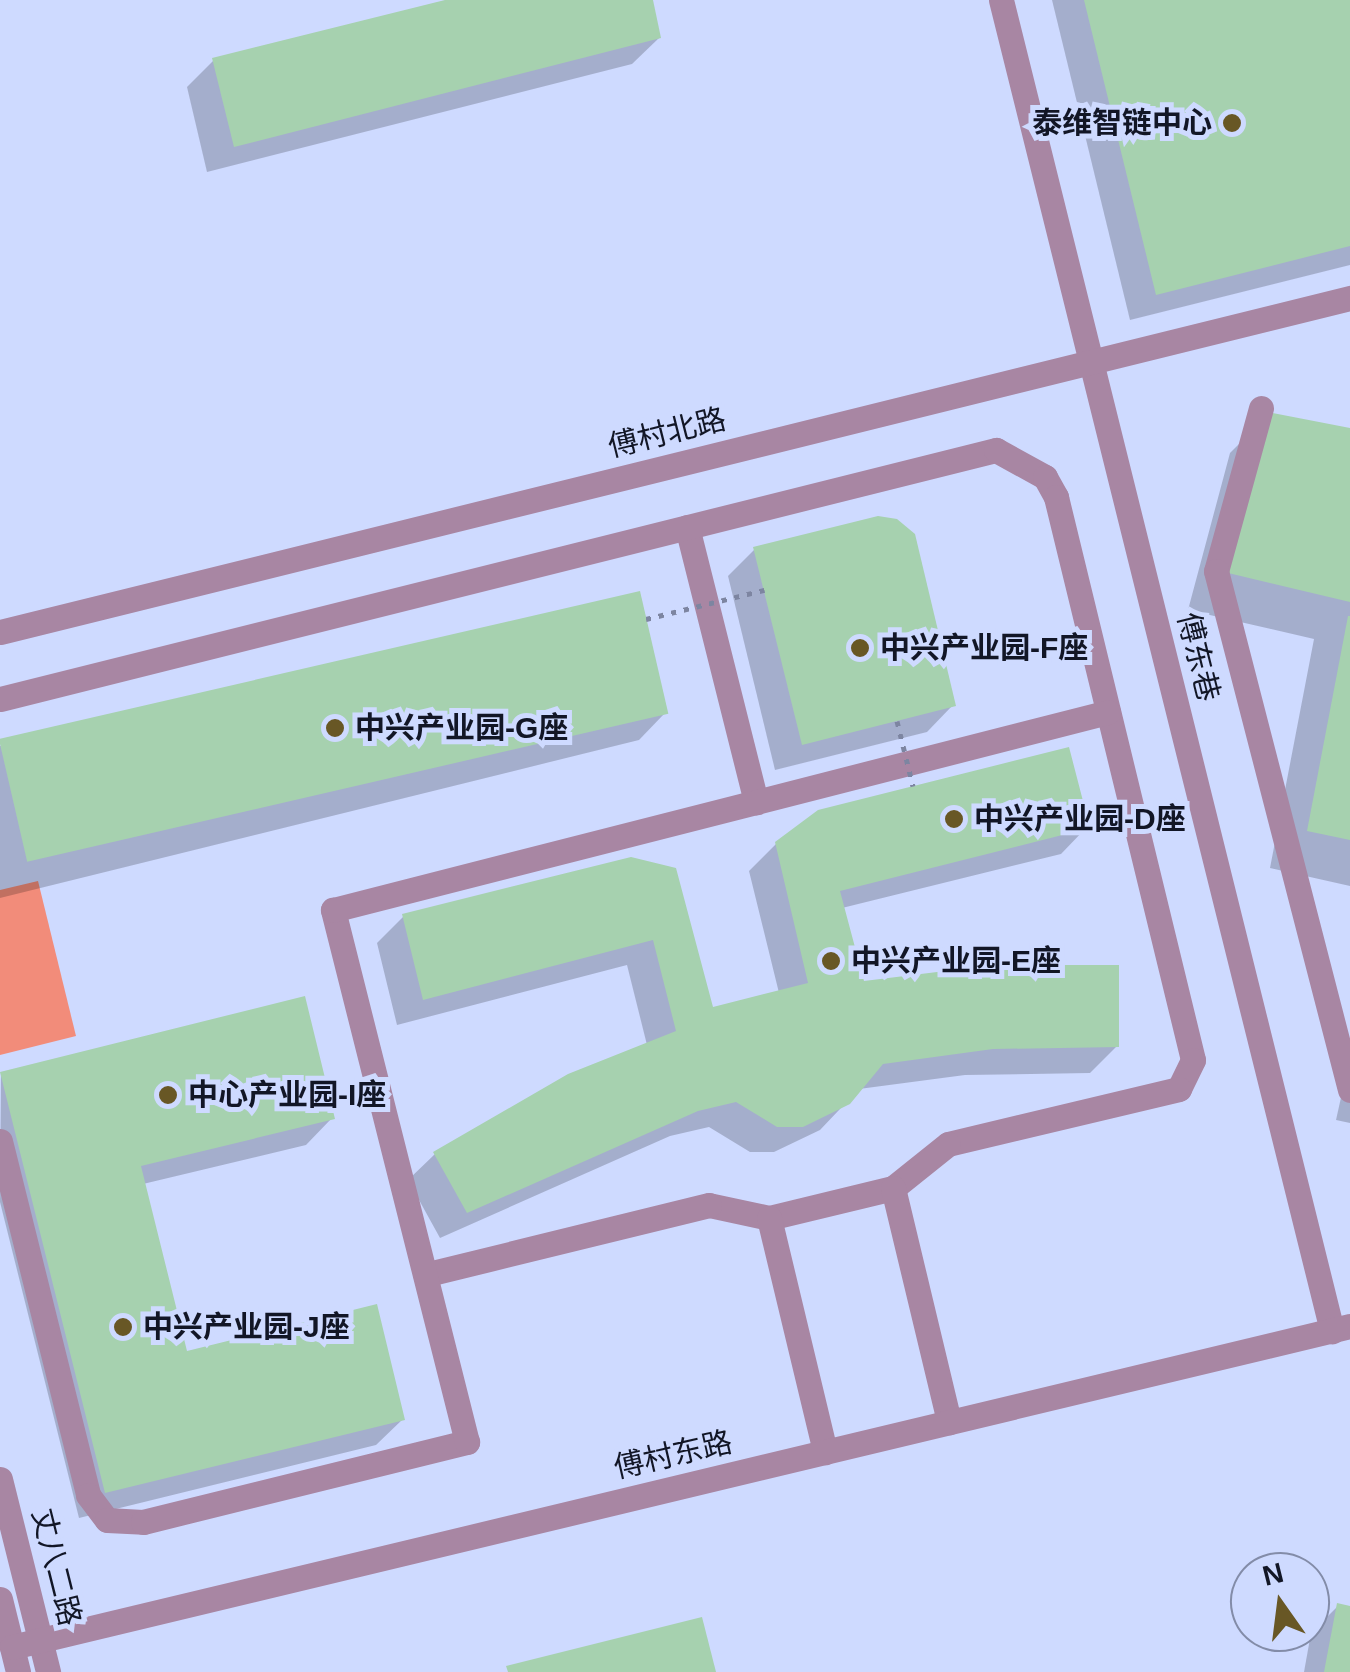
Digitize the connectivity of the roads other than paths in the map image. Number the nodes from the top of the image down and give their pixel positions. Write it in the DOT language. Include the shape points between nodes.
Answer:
graph roads {
  1 [pos="1001,0"];
  2 [pos="1350,298"];
  3 [pos="1092,361"];
  4 [pos="1261,408"];
  5 [pos="687,527"];
  6 [pos="0,632"];
  7 [pos="0,698"];
  8 [pos="1108,712"];
  9 [pos="756,802"];
  10 [pos="1350,1090"];
  11 [pos="0,1142"];
  12 [pos="893,1188"];
  13 [pos="768,1218"];
  14 [pos="426,1276"];
  15 [pos="1341,1329"];
  16 [pos="949,1422"];
  17 [pos="825,1452"];
  18 [pos="0,1478"];
  19 [pos="0,1599"];
  20 [pos="40,1640"];
  21 [pos="12,1646"];
  22 [pos="18,1672"];
  23 [pos="48,1672"];
  1 -- 3 [label="street, 傅东巷"];
  2 -- 3 [label="street, 傅村北路"];
  3 -- 6 [label="street, 傅村北路"];
  3 -- 15 [label="street, 傅东巷"];
  4 -- 10 [label="street" via="1216,570"];
  5 -- 7 [label="street"];
  5 -- 8 [label="street" via="996,450 1023,460 1045,477 1056,498"];
  5 -- 9 [label="street"];
  8 -- 9 [label="street"];
  8 -- 12 [label="street" via="1193,1060 1179,1088 948,1144"];
  9 -- 14 [label="street" via="333,910"];
  11 -- 14 [label="street" via="88,1495 108,1520 143,1522 467,1442"];
  12 -- 13 [label="street"];
  12 -- 16 [label="street"];
  13 -- 14 [label="street" via="709,1205"];
  13 -- 17 [label="street"];
  15 -- 16 [label="street, 傅村东路"];
  16 -- 17 [label="street, 傅村东路"];
  17 -- 20 [label="street, 傅村东路"];
  18 -- 20 [label="street, 丈八二路"];
  19 -- 21 [label="street, 丈八二路"];
  20 -- 21 [label="street, 傅村东路"];
  20 -- 23 [label="street, 丈八二路"];
  21 -- 22 [label="street, 丈八二路"];
}
